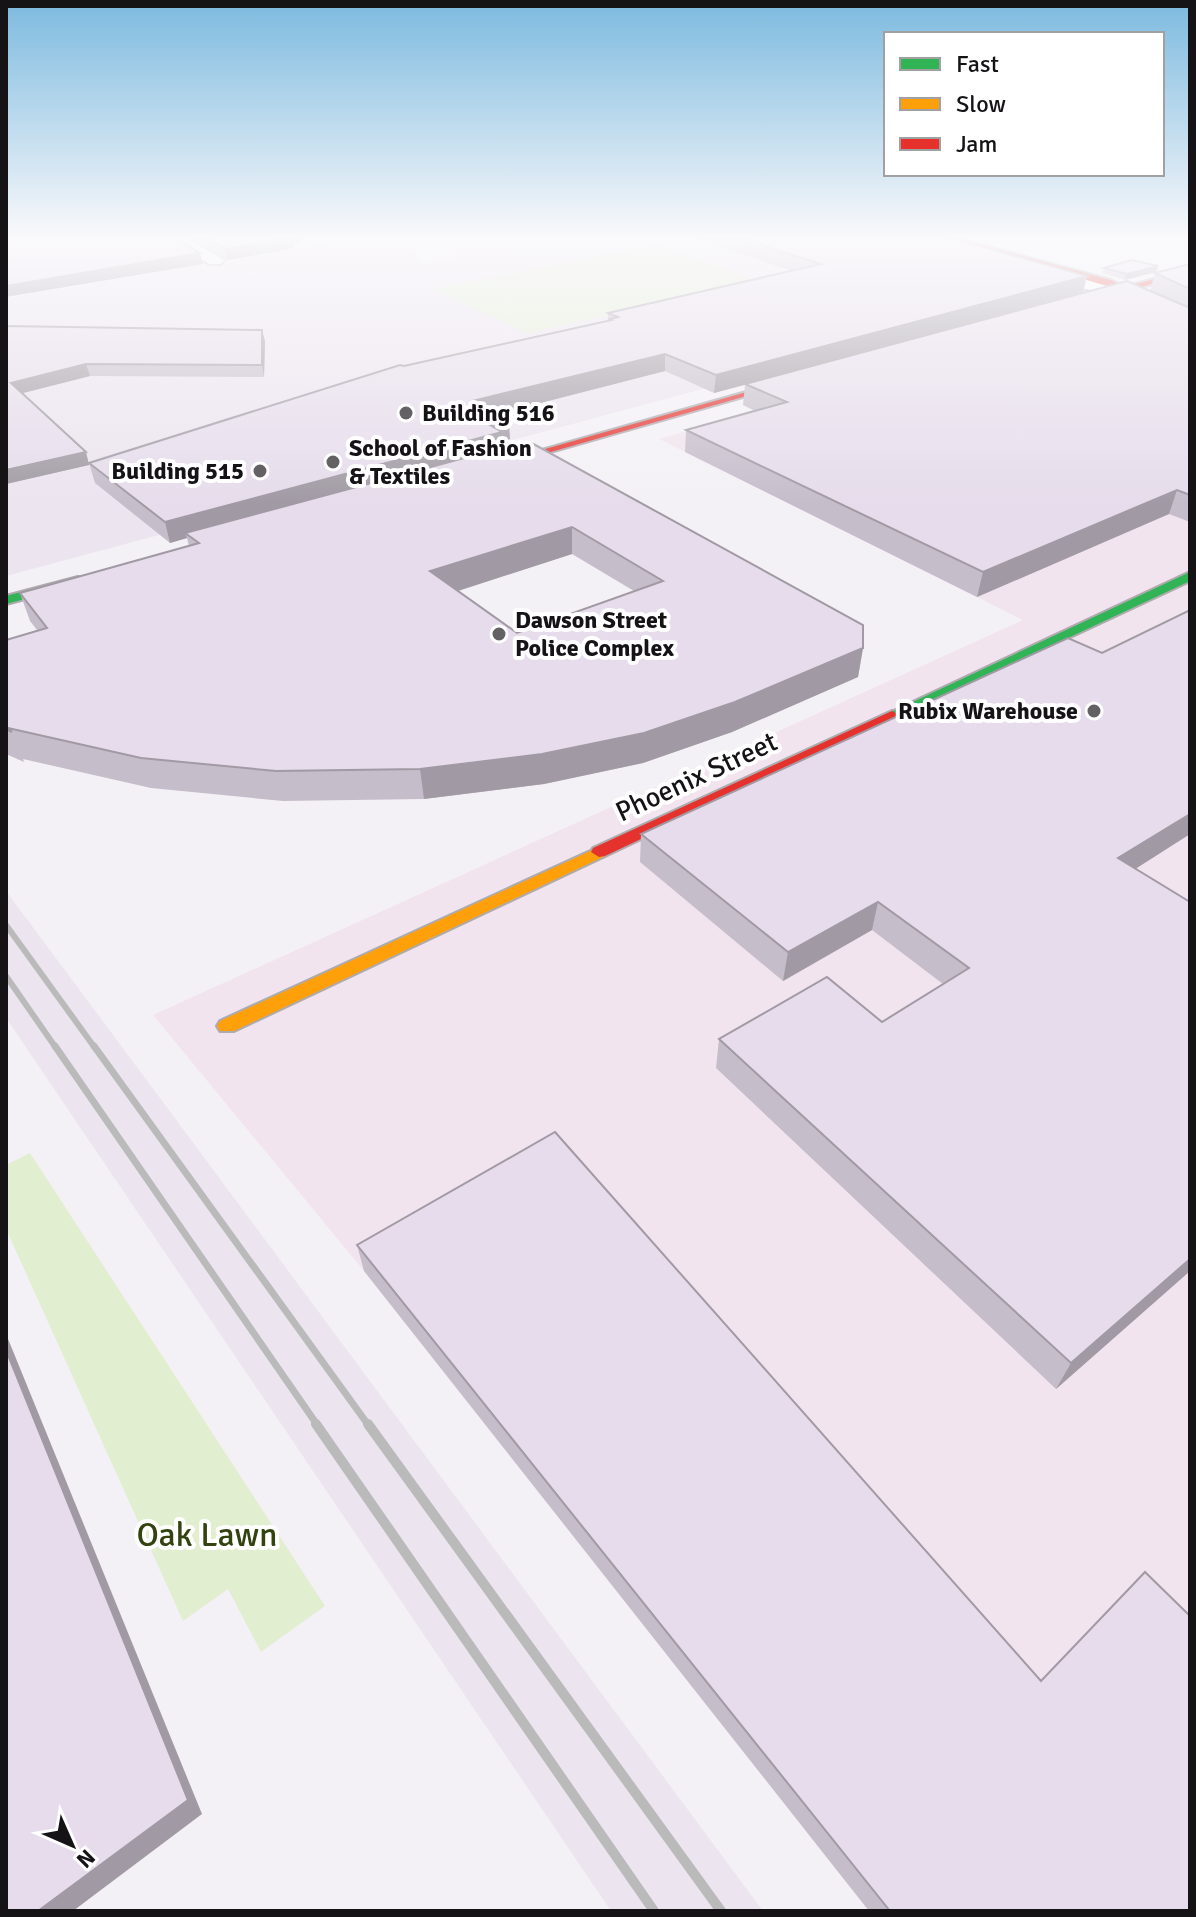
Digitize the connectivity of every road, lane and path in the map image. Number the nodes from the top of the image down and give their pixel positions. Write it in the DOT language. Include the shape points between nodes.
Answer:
graph roads {
  1 [pos="825,373"];
  2 [pos="464,473"];
  3 [pos="96,576"];
  4 [pos="1190,576"];
  5 [pos="8,600"];
  6 [pos="227,1026"];
  1 -- 2 [label="street"];
  3 -- 5 [label="street"];
  4 -- 6 [label="street, Phoenix Street"];
}
